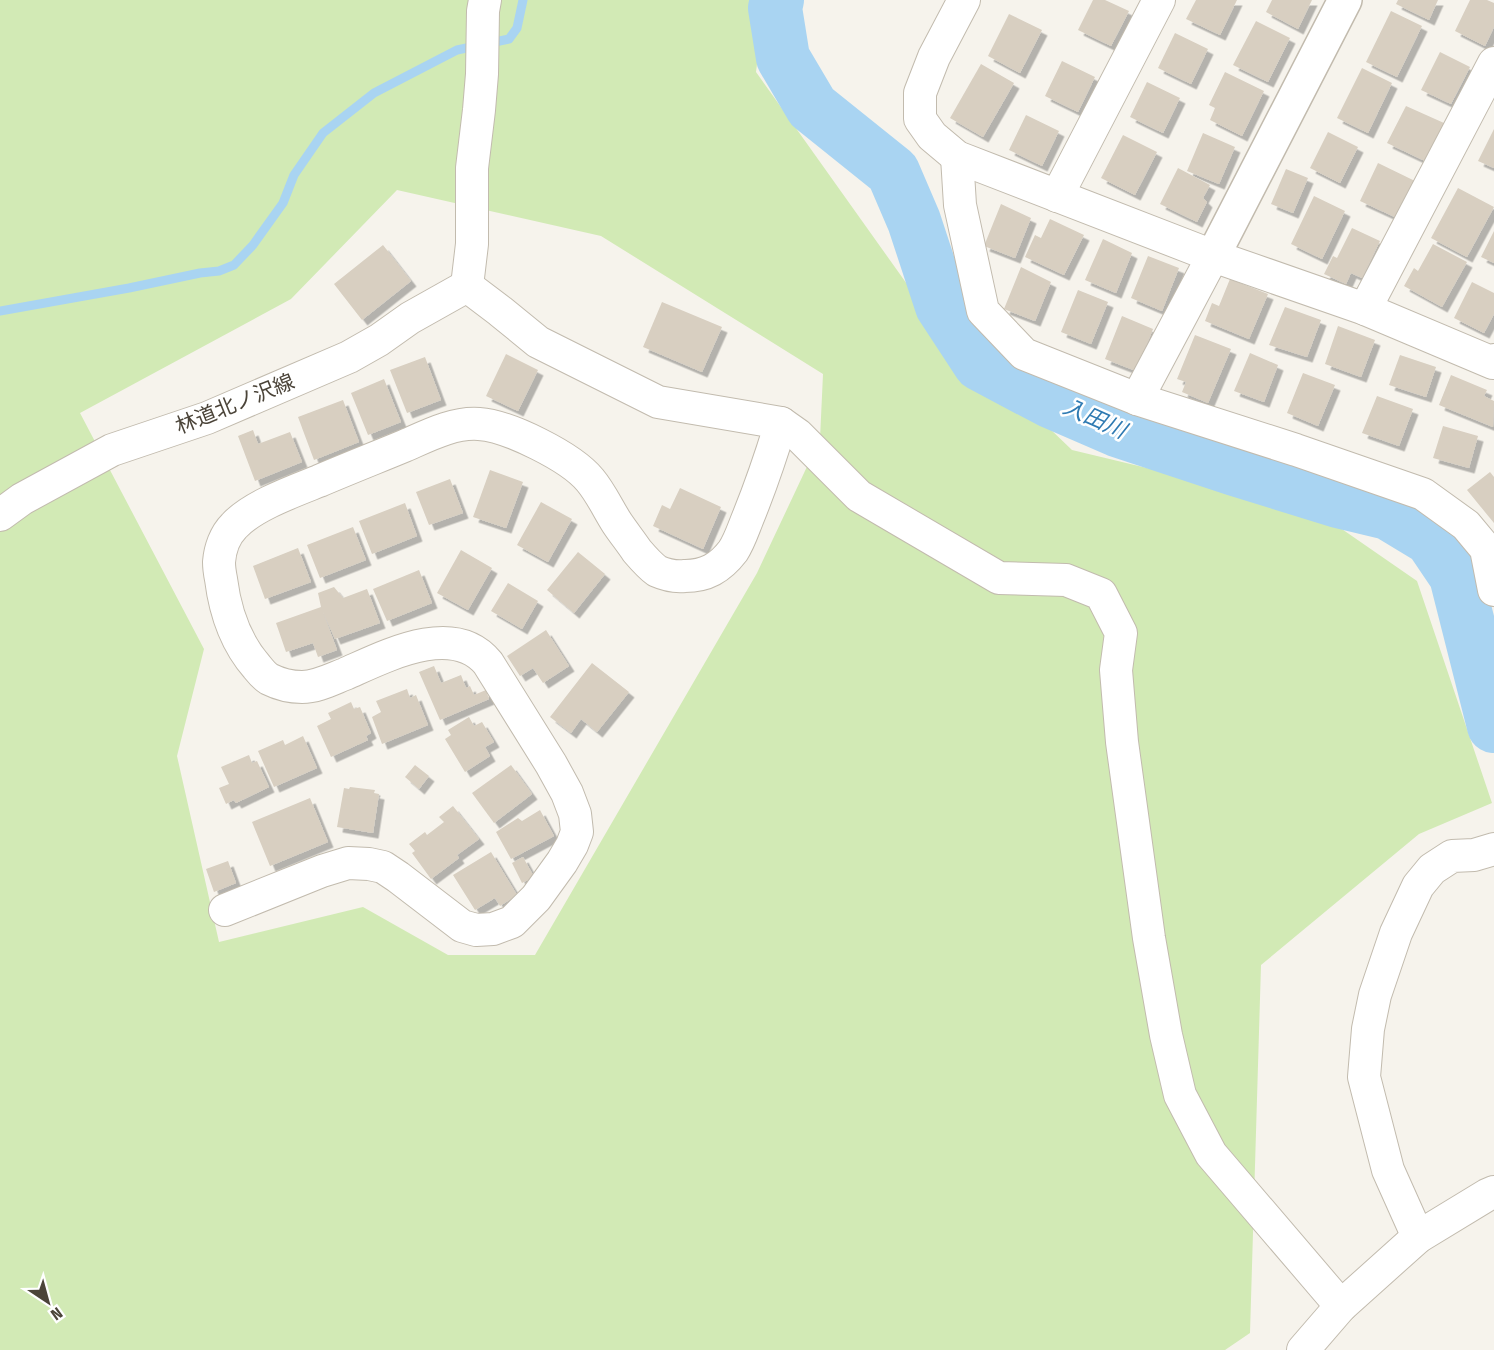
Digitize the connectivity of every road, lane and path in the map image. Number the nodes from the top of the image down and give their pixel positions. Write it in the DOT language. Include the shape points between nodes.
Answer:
graph roads {
  1 [pos="964,0"];
  2 [pos="1159,0"];
  3 [pos="1345,0"];
  4 [pos="484,6"];
  5 [pos="1494,63"];
  6 [pos="957,157"];
  7 [pos="1057,196"];
  8 [pos="1213,256"];
  9 [pos="466,286"];
  10 [pos="1365,309"];
  11 [pos="1494,360"];
  12 [pos="1137,399"];
  13 [pos="782,423"];
  14 [pos="0,515"];
  15 [pos="1490,547"];
  16 [pos="1494,590"];
  17 [pos="1493,849"];
  18 [pos="225,910"];
  19 [pos="1494,1192"];
  20 [pos="1418,1236"];
  21 [pos="1341,1306"];
  22 [pos="1302,1350"];
  1 -- 6 [label="street" via="934,57 921,93 920,119 932,136"];
  2 -- 7 [label="street"];
  3 -- 8 [label="street"];
  4 -- 9 [label="street" via="482,74 472,168 472,244"];
  5 -- 10 [label="street"];
  6 -- 7 [label="street"];
  6 -- 12 [label="street" via="960,205 983,311 1024,354"];
  7 -- 8 [label="street"];
  8 -- 10 [label="street"];
  8 -- 12 [label="street"];
  9 -- 13 [label="street" via="538,342 658,402"];
  9 -- 14 [label="street, 林道北ノ沢線" via="349,357 207,418 112,450"];
  10 -- 11 [label="street" via="1492,363"];
  12 -- 15 [label="street" via="1423,494"];
  13 -- 18 [label="street" via="735,549 718,567 697,576 675,577 657,570 643,558 590,480 576,467 528,439 481,423 460,424 273,500 245,516 222,546 219,562 224,600 236,637 266,677 284,685 304,687 322,684 394,652 427,643 459,645 473,651 488,663 551,764 567,793 577,832 562,862 536,898 512,922 493,929 462,926 383,867 369,864 348,863"];
  13 -- 21 [label="street" via="860,496 999,578 1066,580 1101,594 1121,633 1116,670 1122,742 1149,938 1180,1095 1210,1154"];
  15 -- 16 [label="street"];
  17 -- 20 [label="street" via="1452,856 1432,869 1418,886 1396,933 1368,1029 1364,1077 1388,1170"];
  19 -- 20 [label="street"];
  20 -- 21 [label="street"];
  21 -- 22 [label="street"];
}
